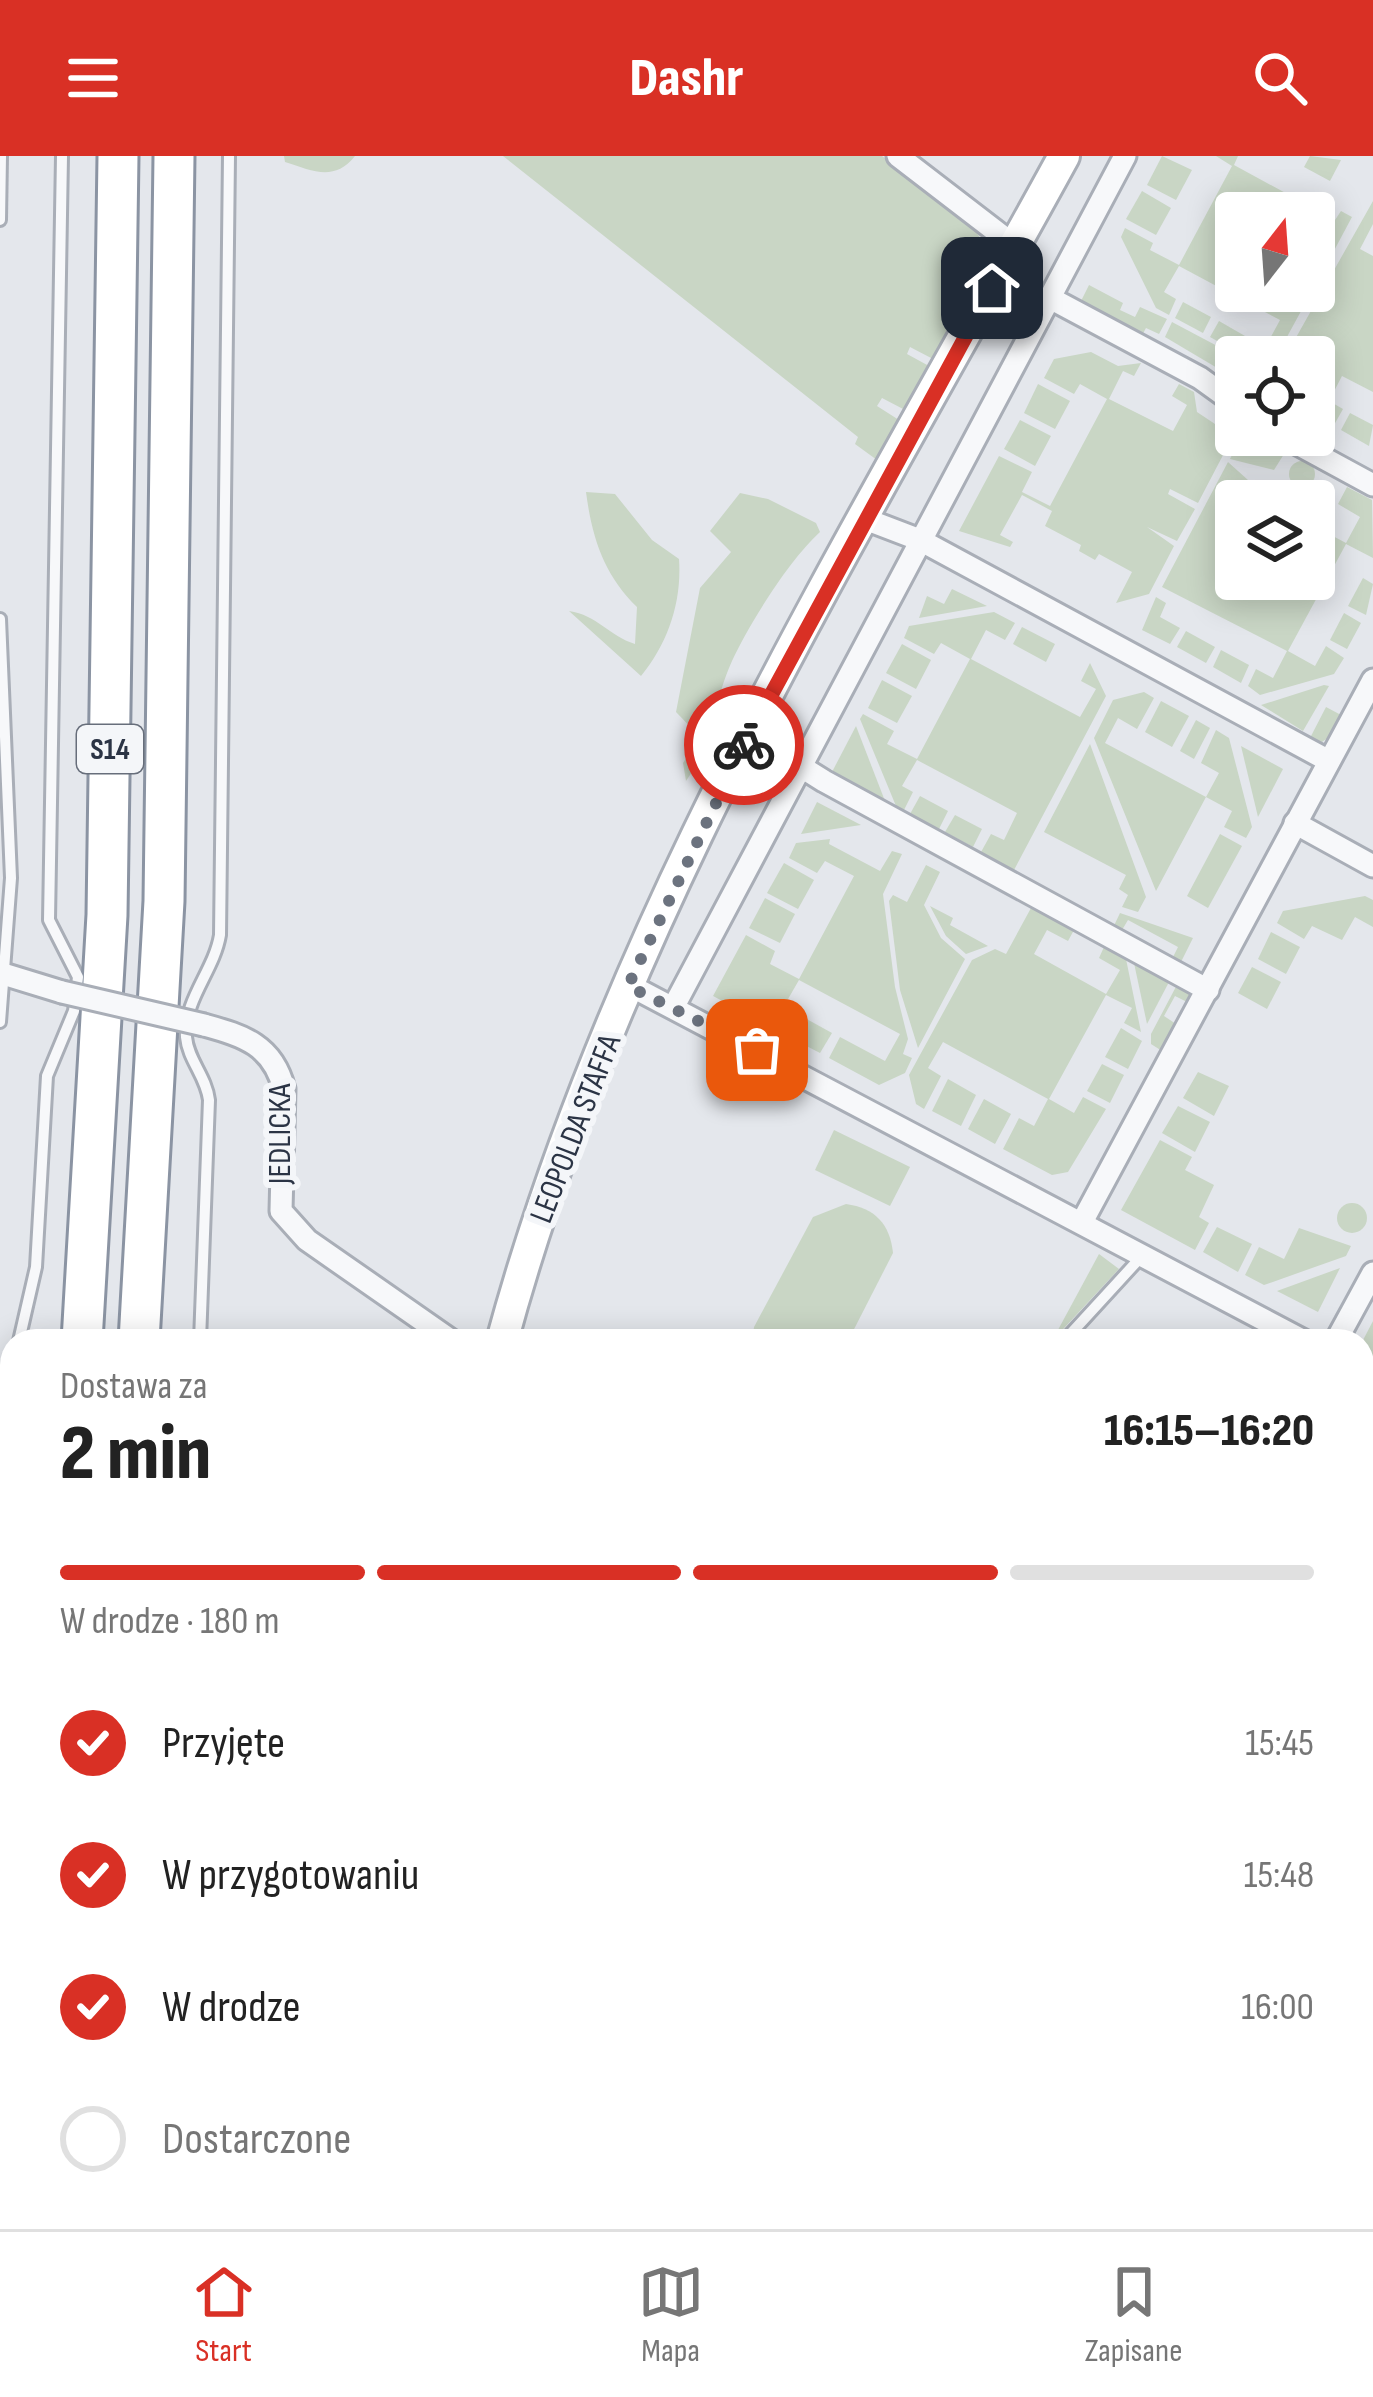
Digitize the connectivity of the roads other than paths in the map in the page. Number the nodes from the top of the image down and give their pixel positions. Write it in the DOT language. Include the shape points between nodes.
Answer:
graph roads {
  1 [pos="1,156"];
  2 [pos="62,156"];
  3 [pos="118,156"];
  4 [pos="174,156"];
  5 [pos="229,156"];
  6 [pos="898,156"];
  7 [pos="1064,156"];
  8 [pos="1125,156"];
  9 [pos="0,220"];
  10 [pos="1015,247"];
  11 [pos="1050,298"];
  12 [pos="1215,389"];
  13 [pos="1320,456"];
  14 [pos="1373,484"];
  15 [pos="865,519"];
  16 [pos="920,540"];
  17 [pos="0,619"];
  18 [pos="1370,695"];
  19 [pos="749,734"];
  20 [pos="1329,760"];
  21 [pos="801,766"];
  22 [pos="1295,823"];
  23 [pos="1373,866"];
  24 [pos="2,974"];
  25 [pos="628,986"];
  26 [pos="1208,990"];
  27 [pos="674,1006"];
  28 [pos="0,1022"];
  29 [pos="1082,1222"];
  30 [pos="1143,1254"];
  31 [pos="1373,1273"];
  32 [pos="21,1329"];
  33 [pos="83,1329"];
  34 [pos="140,1329"];
  35 [pos="200,1329"];
  36 [pos="435,1329"];
  37 [pos="506,1329"];
  38 [pos="1075,1329"];
  39 [pos="1282,1329"];
  40 [pos="1343,1329"];
  1 -- 9 [label="lane"];
  2 -- 32 [label="lane" via="49,920 78,977 74,1011 46,1076 42,1213"];
  3 -- 33 [label="highway, S14" via="107,915"];
  4 -- 34 [label="highway, S14" via="164,901"];
  5 -- 35 [label="lane" via="220,935 186,1041 209,1100"];
  6 -- 10 [label="street"];
  7 -- 10 [label="street, LEOPOLDA STAFFA"];
  8 -- 11 [label="street"];
  10 -- 15 [label="street, LEOPOLDA STAFFA"];
  11 -- 12 [label="street"];
  11 -- 16 [label="street"];
  13 -- 14 [label="street"];
  15 -- 16 [label="street"];
  15 -- 19 [label="street, LEOPOLDA STAFFA"];
  16 -- 20 [label="street"];
  16 -- 21 [label="street"];
  17 -- 24 [label="lane" via="11,878"];
  18 -- 20 [label="street"];
  19 -- 21 [label="street"];
  19 -- 25 [label="street, LEOPOLDA STAFFA"];
  20 -- 22 [label="street"];
  21 -- 26 [label="street"];
  21 -- 27 [label="street"];
  22 -- 23 [label="street"];
  22 -- 26 [label="street"];
  24 -- 28 [label="lane"];
  24 -- 36 [label="street, JEDLICKA, bridge" via="247,1037 273,1058 284,1089 281,1211 307,1240"];
  25 -- 27 [label="street"];
  25 -- 37 [label="street, LEOPOLDA STAFFA"];
  26 -- 29 [label="street"];
  27 -- 29 [label="street"];
  29 -- 30 [label="street"];
  30 -- 38 [label="lane"];
  30 -- 39 [label="street"];
  31 -- 40 [label="street"];
}
